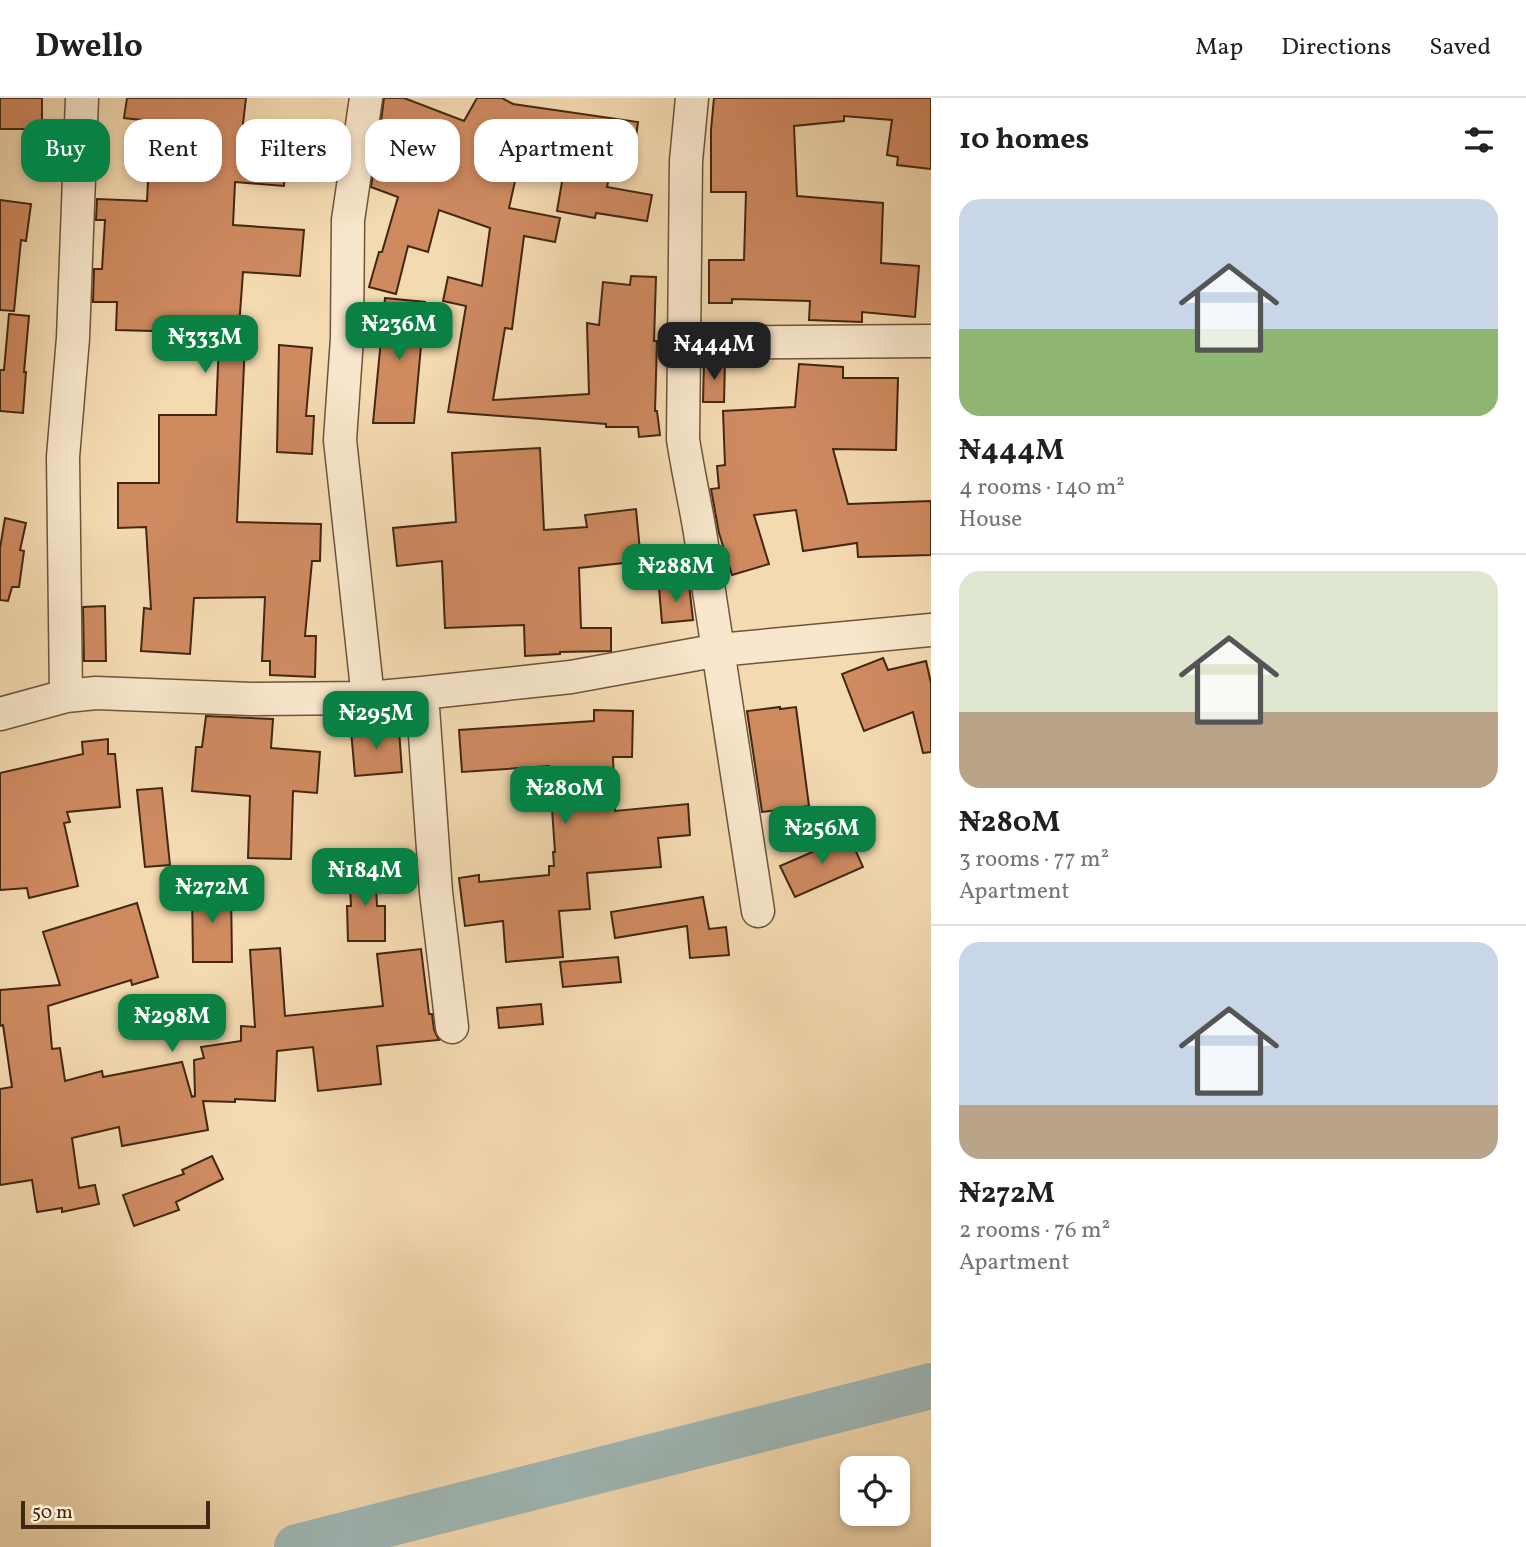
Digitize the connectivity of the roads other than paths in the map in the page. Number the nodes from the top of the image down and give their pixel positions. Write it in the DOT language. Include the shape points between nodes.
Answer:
graph roads {
  1 [pos="82,98"];
  2 [pos="366,98"];
  3 [pos="692,98"];
  4 [pos="931,341"];
  5 [pos="683,343"];
  6 [pos="931,630"];
  7 [pos="719,650"];
  8 [pos="422,693"];
  9 [pos="66,696"];
  10 [pos="368,698"];
  11 [pos="0,713"];
  12 [pos="758,911"];
  13 [pos="452,1027"];
  1 -- 9 [label="street" via="73,338 63,457"];
  2 -- 10 [label="street" via="348,220 340,440"];
  3 -- 5 [label="street" via="686,161"];
  4 -- 5 [label="street"];
  5 -- 7 [label="street" via="683,439"];
  6 -- 7 [label="street"];
  7 -- 8 [label="street" via="571,677"];
  7 -- 12 [label="street"];
  8 -- 10 [label="street"];
  8 -- 13 [label="street" via="436,892"];
  9 -- 10 [label="street"];
  9 -- 11 [label="street"];
}
